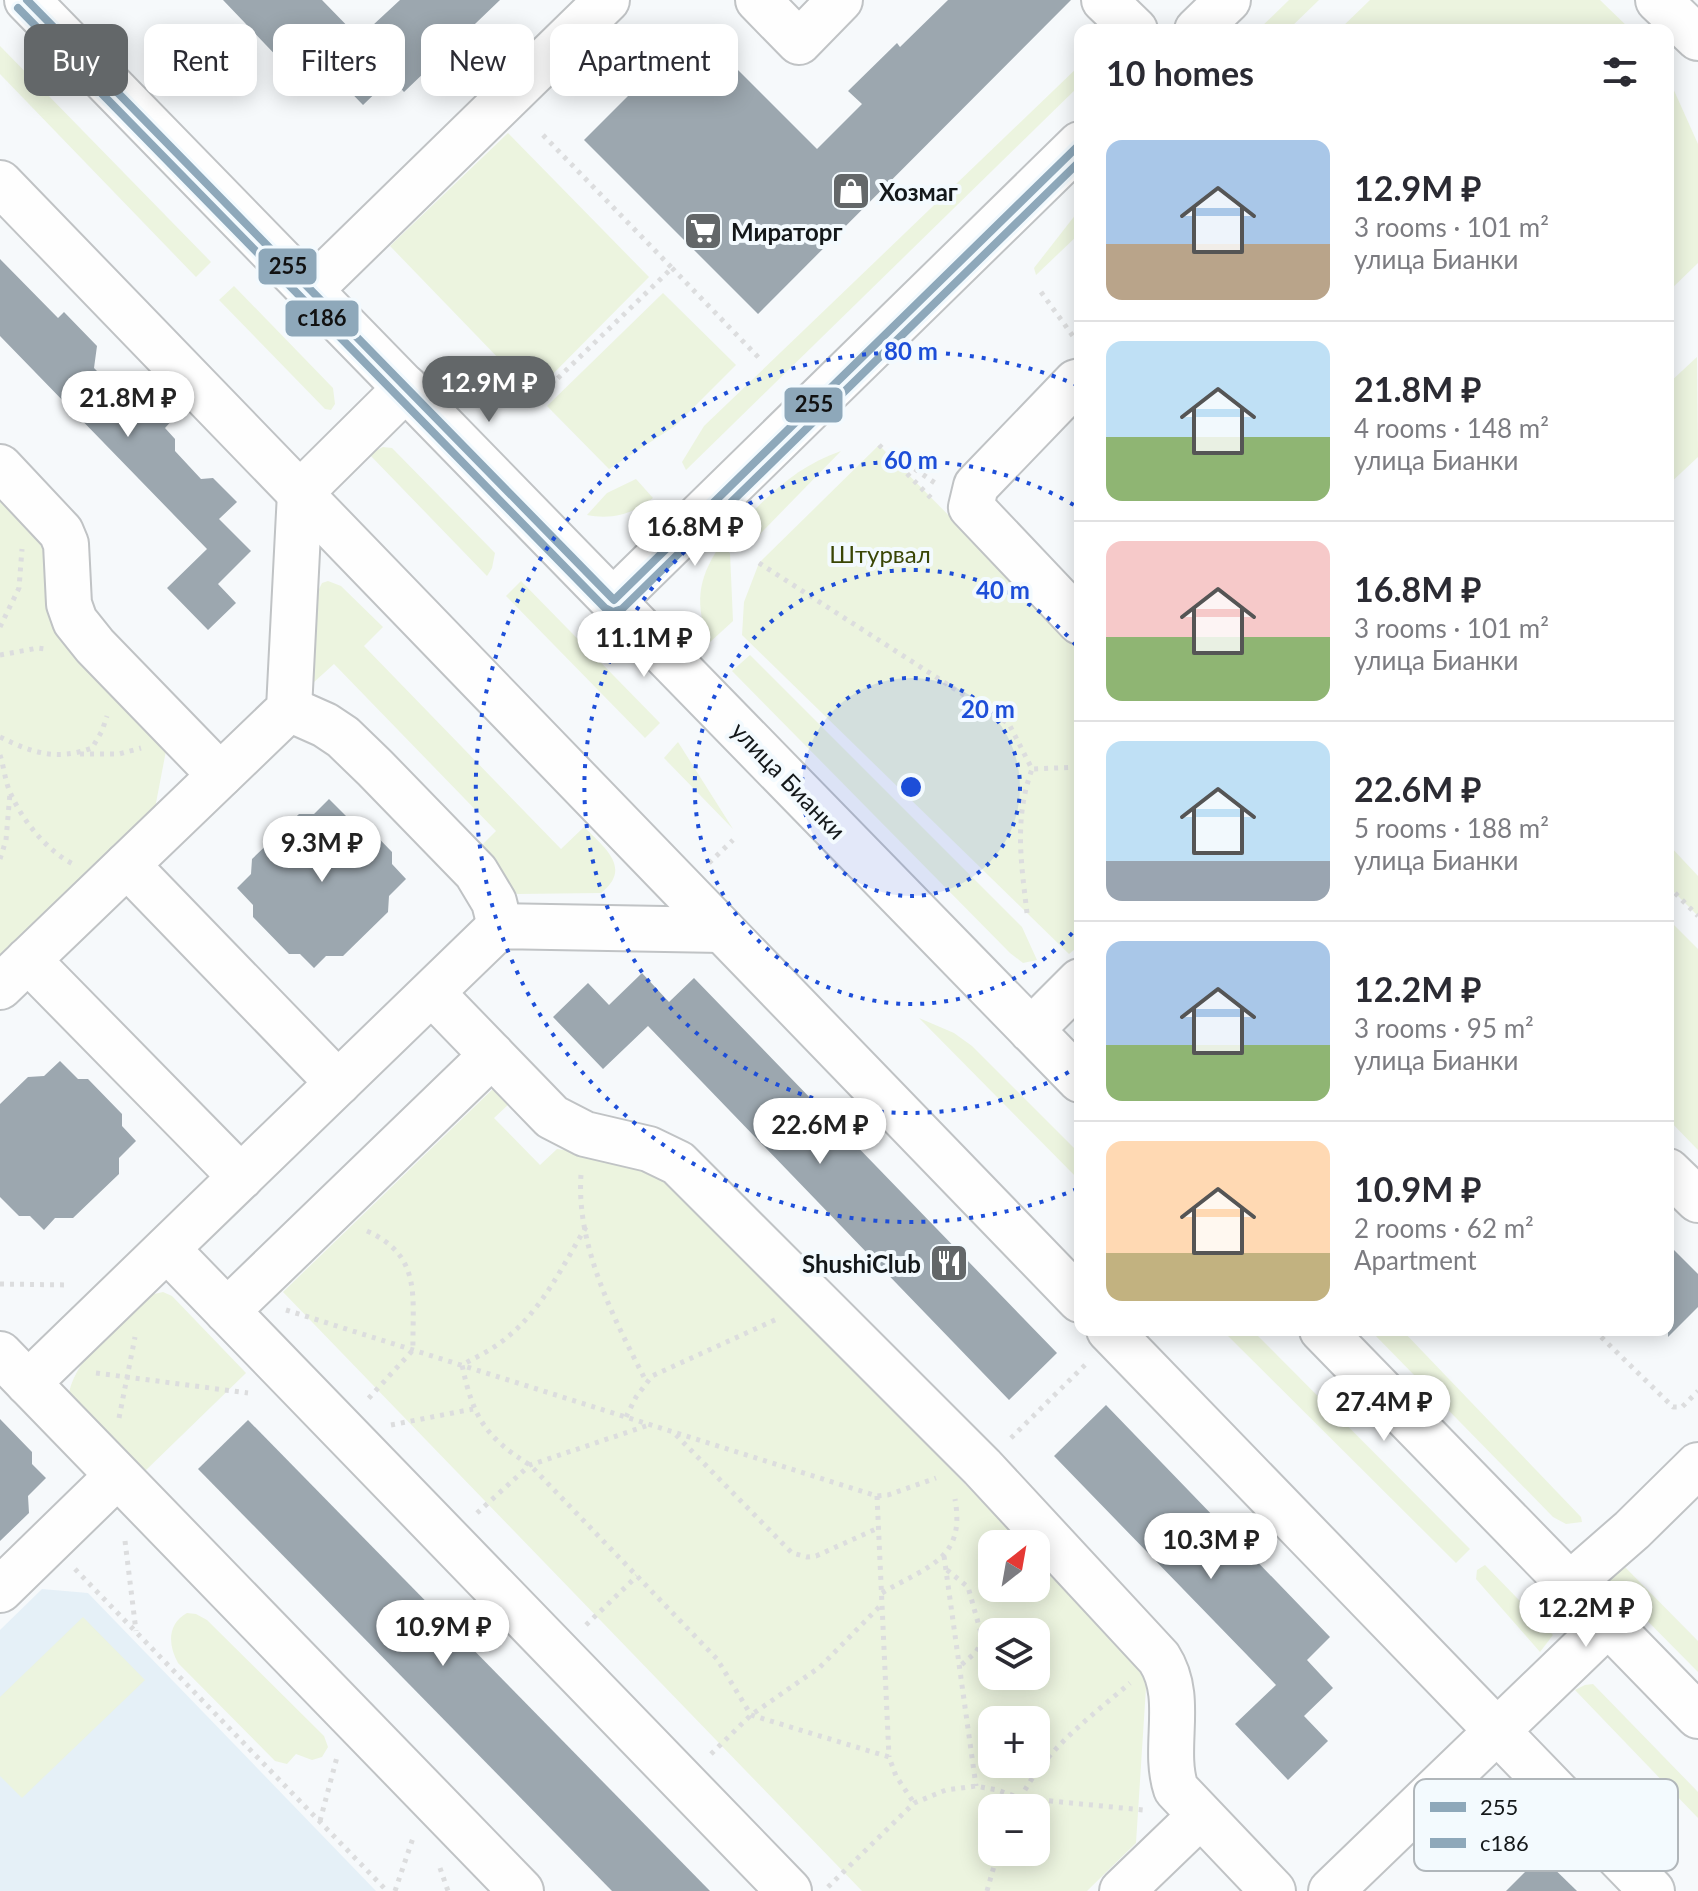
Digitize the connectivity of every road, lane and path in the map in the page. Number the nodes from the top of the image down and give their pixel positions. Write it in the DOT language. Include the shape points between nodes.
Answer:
graph roads {
  1 [pos="27,0"];
  2 [pos="607,0"];
  3 [pos="758,0"];
  4 [pos="840,0"];
  5 [pos="1104,0"];
  6 [pos="1228,0"];
  7 [pos="1658,0"];
  8 [pos="1129,24"];
  9 [pos="1203,24"];
  10 [pos="1698,38"];
  11 [pos="542,134"];
  12 [pos="1074,150"];
  13 [pos="0,183"];
  14 [pos="672,268"];
  15 [pos="310,290"];
  16 [pos="1041,292"];
  17 [pos="1074,338"];
  18 [pos="761,360"];
  19 [pos="1074,384"];
  20 [pos="406,388"];
  21 [pos="529,406"];
  22 [pos="879,445"];
  23 [pos="0,467"];
  24 [pos="300,493"];
  25 [pos="971,507"];
  26 [pos="40,509"];
  27 [pos="759,563"];
  28 [pos="614,600"];
  29 [pos="1074,616"];
  30 [pos="0,627"];
  31 [pos="49,649"];
  32 [pos="0,655"];
  33 [pos="108,705"];
  34 [pos="289,709"];
  35 [pos="179,732"];
  36 [pos="0,737"];
  37 [pos="75,754"];
  38 [pos="0,755"];
  39 [pos="1074,767"];
  40 [pos="1032,769"];
  41 [pos="220,775"];
  42 [pos="10,792"];
  43 [pos="0,859"];
  44 [pos="121,870"];
  45 [pos="1674,892"];
  46 [pos="1027,913"];
  47 [pos="1698,916"];
  48 [pos="500,926"];
  49 [pos="722,930"];
  50 [pos="14,974"];
  51 [pos="1074,987"];
  52 [pos="432,993"];
  53 [pos="1031,1030"];
  54 [pos="492,1055"];
  55 [pos="1074,1074"];
  56 [pos="338,1083"];
  57 [pos="585,1134"];
  58 [pos="241,1177"];
  59 [pos="1674,1177"];
  60 [pos="1698,1200"];
  61 [pos="324,1217"];
  62 [pos="586,1227"];
  63 [pos="167,1249"];
  64 [pos="0,1284"];
  65 [pos="79,1286"];
  66 [pos="1074,1294"];
  67 [pos="816,1301"];
  68 [pos="277,1307"];
  69 [pos="227,1311"];
  70 [pos="137,1324"];
  71 [pos="1120,1336"];
  72 [pos="1122,1336"];
  73 [pos="1328,1336"];
  74 [pos="1600,1336"];
  75 [pos="413,1350"];
  76 [pos="462,1365"];
  77 [pos="14,1368"];
  78 [pos="84,1371"];
  79 [pos="127,1377"];
  80 [pos="646,1381"];
  81 [pos="1698,1391"];
  82 [pos="258,1394"];
  83 [pos="473,1409"];
  84 [pos="626,1417"];
  85 [pos="649,1425"];
  86 [pos="117,1428"];
  87 [pos="674,1433"];
  88 [pos="347,1434"];
  89 [pos="530,1465"];
  90 [pos="1698,1465"];
  91 [pos="117,1476"];
  92 [pos="938,1478"];
  93 [pos="968,1478"];
  94 [pos="877,1496"];
  95 [pos="878,1528"];
  96 [pos="50,1542"];
  97 [pos="944,1556"];
  98 [pos="946,1569"];
  99 [pos="1569,1585"];
  100 [pos="0,1590"];
  101 [pos="881,1593"];
  102 [pos="882,1604"];
  103 [pos="1608,1624"];
  104 [pos="136,1632"];
  105 [pos="1159,1658"];
  106 [pos="959,1667"];
  107 [pos="349,1714"];
  108 [pos="751,1715"];
  109 [pos="1698,1716"];
  110 [pos="1497,1731"];
  111 [pos="889,1757"];
  112 [pos="1447,1779"];
  113 [pos="1544,1779"];
  114 [pos="976,1786"];
  115 [pos="1005,1794"];
  116 [pos="1023,1794"];
  117 [pos="1050,1801"];
  118 [pos="914,1803"];
  119 [pos="1414,1811"];
  120 [pos="1200,1816"];
  121 [pos="320,1821"];
  122 [pos="417,1828"];
  123 [pos="994,1866"];
  124 [pos="1633,1871"];
  125 [pos="387,1891"];
  126 [pos="395,1891"];
  127 [pos="521,1891"];
  128 [pos="789,1891"];
  129 [pos="824,1891"];
  130 [pos="987,1891"];
  131 [pos="1122,1891"];
  132 [pos="1273,1891"];
  133 [pos="1331,1891"];
  134 [pos="1652,1891"];
  1 -- 15 [label="street, улица Бианки"];
  2 -- 15 [label="street"];
  3 -- 4 [label="street" via="799,42"];
  5 -- 8 [label="street"];
  6 -- 9 [label="street"];
  7 -- 10 [label="street"];
  11 -- 14 [label="path"];
  12 -- 28 [label="street"];
  13 -- 24 [label="street"];
  14 -- 18 [label="path"];
  14 -- 21 [label="path"];
  15 -- 20 [label="street, улица Бианки"];
  16 -- 17 [label="path"];
  19 -- 25 [label="street" via="976,486"];
  20 -- 24 [label="street"];
  20 -- 28 [label="street, улица Бианки"];
  22 -- 25 [label="path"];
  23 -- 26 [label="street"];
  24 -- 34 [label="street"];
  24 -- 49 [label="street"];
  25 -- 29 [label="street"];
  26 -- 30 [label="path" via="22,546 19,588"];
  26 -- 35 [label="street" via="66,544 67,589 75,621"];
  27 -- 40 [label="path" via="1009,724"];
  28 -- 53 [label="street, улица Бианки"];
  31 -- 32 [label="path"];
  33 -- 37 [label="path" via="92,748"];
  34 -- 41 [label="street"];
  34 -- 48 [label="street" via="343,737 375,768 476,872 494,902"];
  35 -- 37 [label="path" via="119,754"];
  35 -- 41 [label="street"];
  36 -- 37 [label="path" via="39,753"];
  38 -- 42 [label="path"];
  39 -- 40 [label="path"];
  40 -- 46 [label="path" via="1023,795 1019,839"];
  41 -- 44 [label="street"];
  42 -- 43 [label="path"];
  42 -- 44 [label="path" via="49,848 82,869"];
  44 -- 50 [label="street"];
  44 -- 56 [label="street"];
  45 -- 47 [label="path"];
  48 -- 49 [label="street"];
  48 -- 52 [label="street"];
  49 -- 66 [label="street"];
  50 -- 58 [label="street"];
  51 -- 53 [label="street"];
  52 -- 54 [label="street"];
  52 -- 56 [label="street"];
  53 -- 55 [label="street, улица Бианки"];
  54 -- 57 [label="street" via="552,1117"];
  54 -- 61 [label="street"];
  56 -- 58 [label="street"];
  57 -- 62 [label="path" via="581,1183"];
  57 -- 67 [label="street" via="649,1149 678,1163"];
  58 -- 63 [label="street"];
  59 -- 60 [label="street"];
  61 -- 69 [label="street"];
  61 -- 75 [label="path" via="387,1241 403,1257 410,1273"];
  62 -- 76 [label="path" via="526,1320"];
  62 -- 80 [label="path" via="619,1329"];
  63 -- 69 [label="street"];
  63 -- 77 [label="street"];
  64 -- 65 [label="path"];
  67 -- 80 [label="path"];
  67 -- 93 [label="street"];
  68 -- 75 [label="path"];
  69 -- 88 [label="street"];
  70 -- 79 [label="path"];
  71 -- 93 [label="path"];
  72 -- 110 [label="street"];
  73 -- 99 [label="street"];
  74 -- 81 [label="path" via="1673,1407 1682,1407"];
  75 -- 76 [label="path"];
  76 -- 83 [label="path"];
  76 -- 84 [label="path"];
  77 -- 91 [label="street"];
  78 -- 79 [label="path"];
  79 -- 82 [label="path"];
  79 -- 86 [label="path"];
  80 -- 84 [label="path"];
  83 -- 88 [label="path"];
  83 -- 89 [label="path" via="491,1436"];
  84 -- 85 [label="path"];
  85 -- 87 [label="path"];
  85 -- 89 [label="path"];
  87 -- 94 [label="path"];
  87 -- 95 [label="path" via="792,1553 816,1556"];
  88 -- 128 [label="street"];
  89 -- 108 [label="path" via="717,1659"];
  90 -- 99 [label="street"];
  91 -- 96 [label="street"];
  91 -- 104 [label="path"];
  91 -- 107 [label="street"];
  92 -- 94 [label="path"];
  93 -- 97 [label="path" via="958,1533"];
  93 -- 105 [label="street"];
  94 -- 95 [label="path"];
  95 -- 101 [label="path"];
  96 -- 100 [label="street"];
  96 -- 104 [label="path"];
  97 -- 98 [label="path"];
  97 -- 101 [label="path"];
  98 -- 106 [label="path"];
  98 -- 106 [label="path" via="968,1587 981,1633 976,1652"];
  99 -- 103 [label="street"];
  101 -- 102 [label="path"];
  102 -- 108 [label="path" via="820,1667"];
  102 -- 111 [label="path"];
  103 -- 109 [label="street"];
  103 -- 110 [label="street"];
  104 -- 121 [label="path"];
  105 -- 116 [label="path" via="1061,1742"];
  105 -- 120 [label="street" via="1173,1697 1173,1780"];
  106 -- 114 [label="path"];
  107 -- 121 [label="path"];
  107 -- 127 [label="street"];
  108 -- 111 [label="path"];
  110 -- 112 [label="street"];
  110 -- 113 [label="street"];
  111 -- 118 [label="path"];
  114 -- 115 [label="path"];
  114 -- 118 [label="path" via="946,1790"];
  117 -- 120 [label="path"];
  118 -- 129 [label="path"];
  119 -- 133 [label="street"];
  120 -- 131 [label="street"];
  120 -- 132 [label="street"];
  121 -- 125 [label="path"];
  122 -- 126 [label="path"];
  123 -- 130 [label="path"];
  124 -- 134 [label="street"];
}
